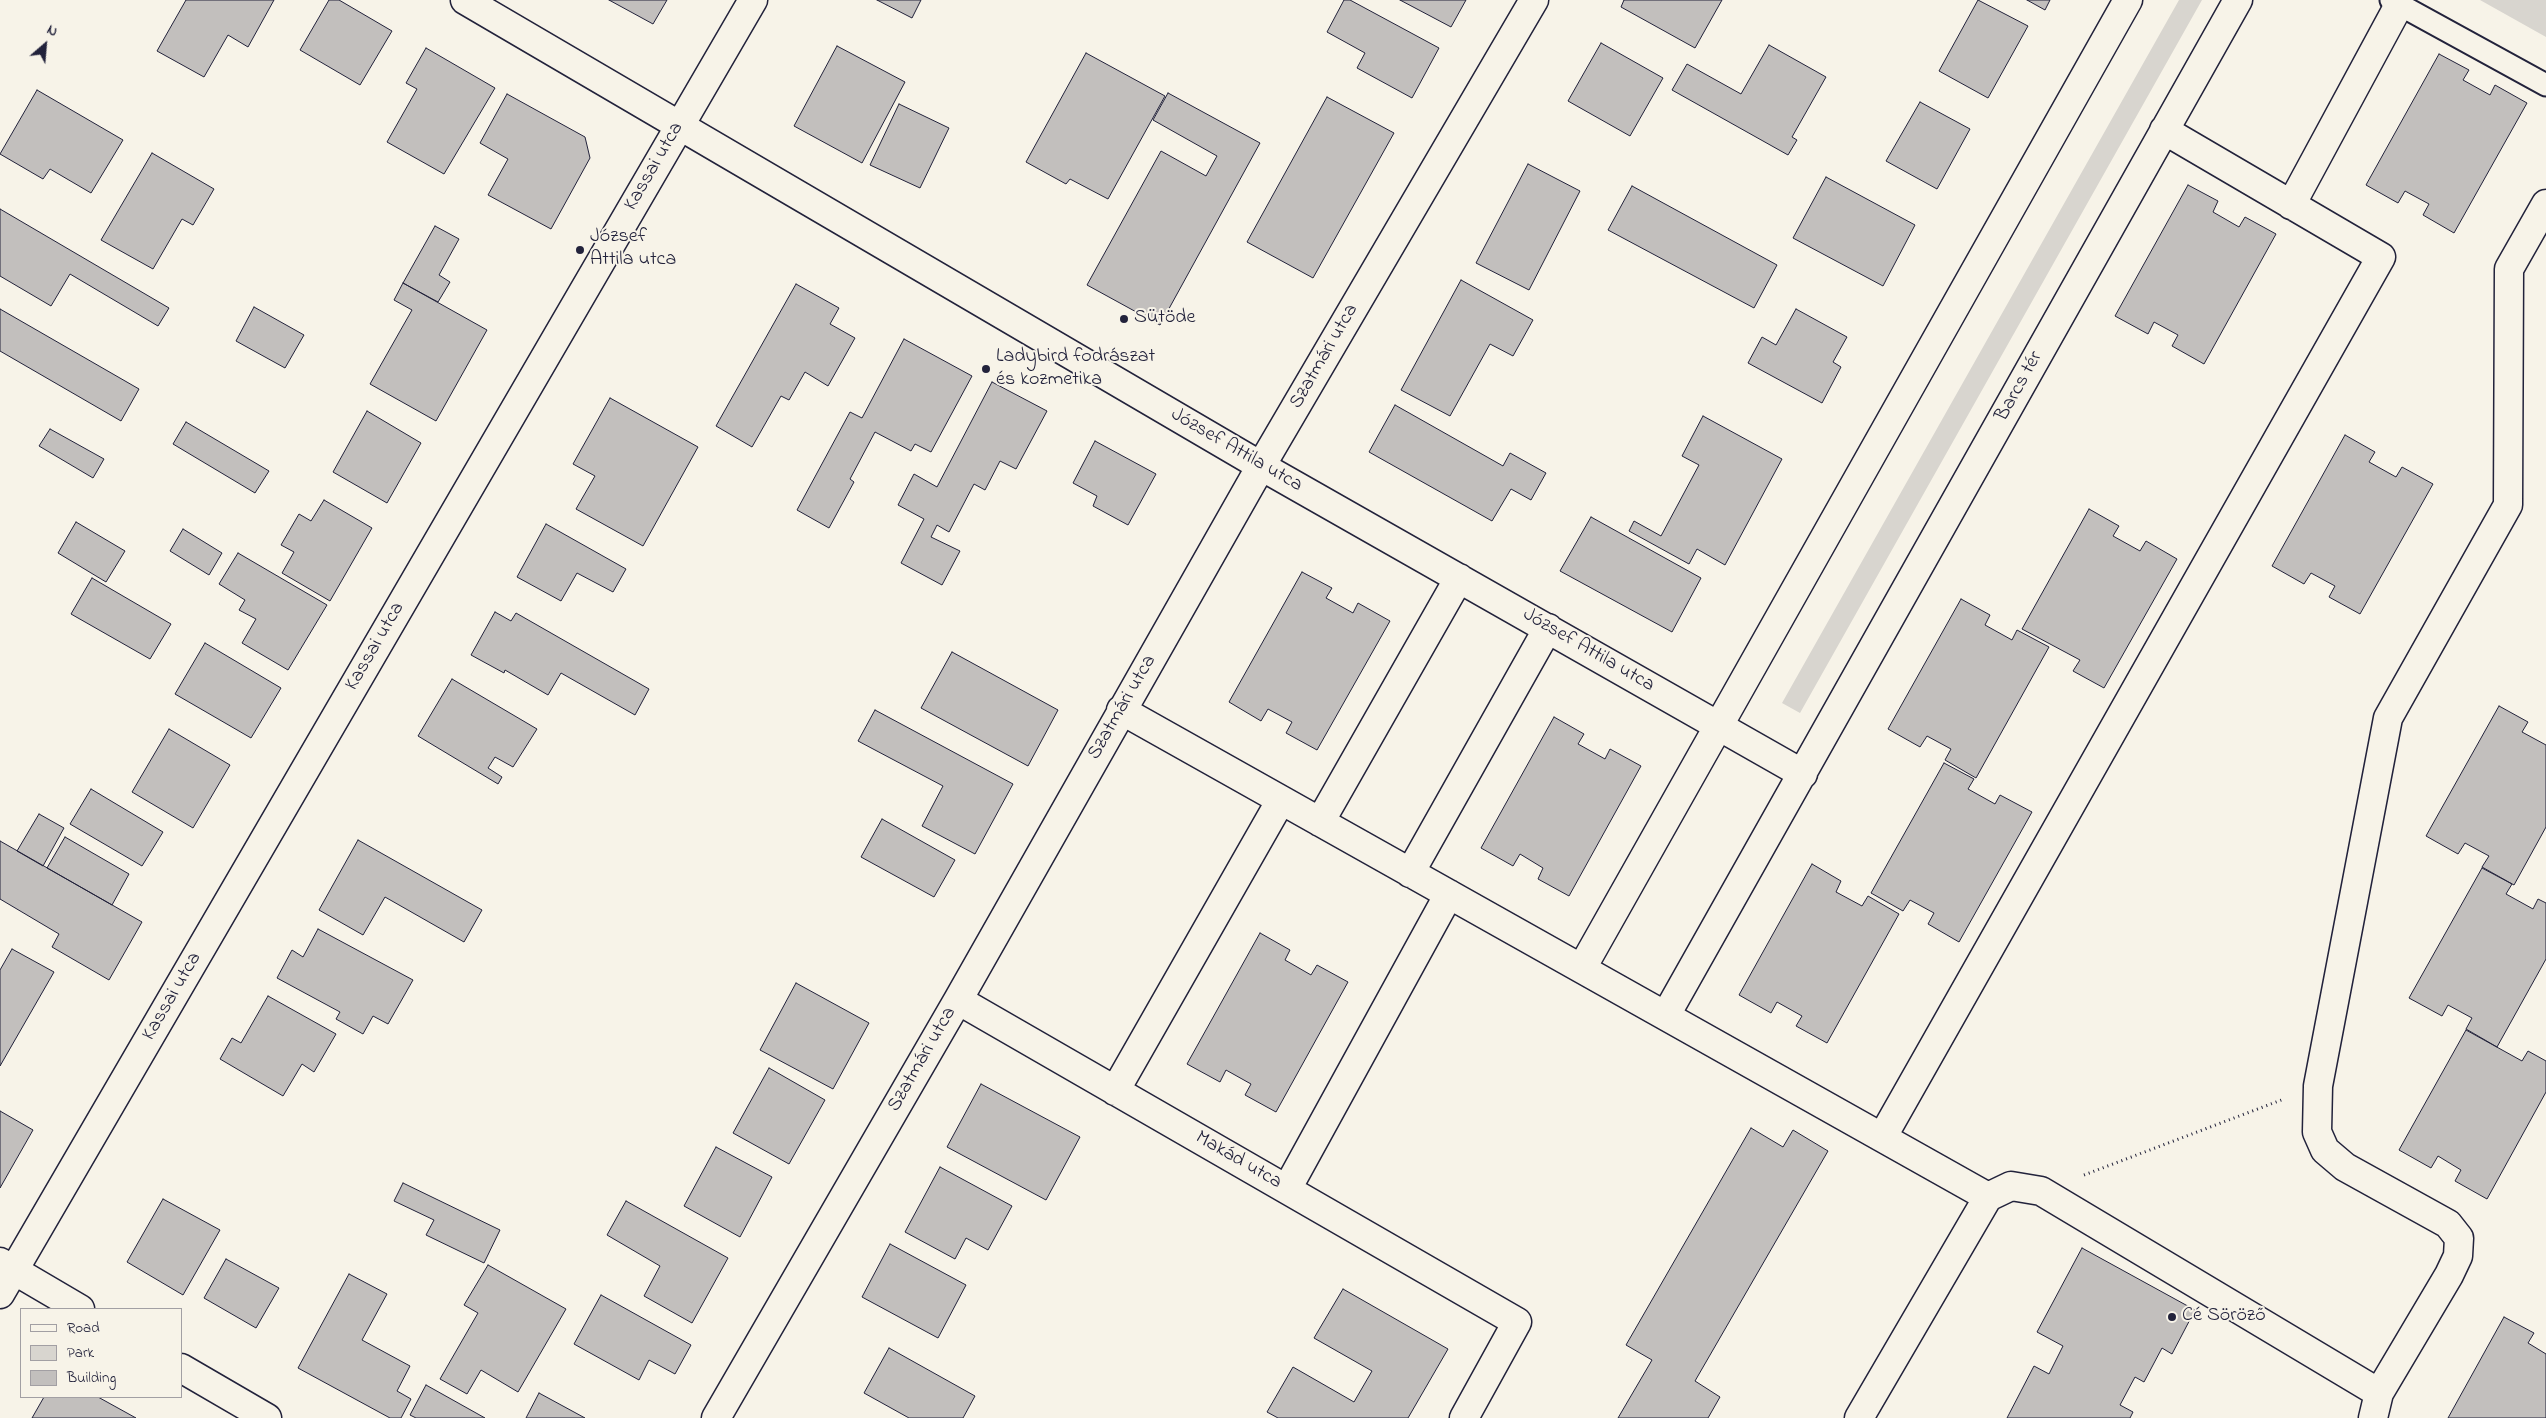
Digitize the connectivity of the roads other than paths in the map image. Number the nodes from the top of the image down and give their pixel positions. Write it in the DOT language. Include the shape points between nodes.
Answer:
graph roads {
  1 [pos="466,0"];
  2 [pos="753,0"];
  3 [pos="1534,0"];
  4 [pos="2128,0"];
  5 [pos="2238,0"];
  6 [pos="2395,2"];
  7 [pos="2546,85"];
  8 [pos="679,126"];
  9 [pos="2164,130"];
  10 [pos="2291,204"];
  11 [pos="2546,204"];
  12 [pos="1261,466"];
  13 [pos="1459,578"];
  14 [pos="1548,628"];
  15 [pos="1121,710"];
  16 [pos="1719,727"];
  17 [pos="1803,774"];
  18 [pos="1281,800"];
  19 [pos="1320,822"];
  20 [pos="1410,872"];
  21 [pos="1449,894"];
  22 [pos="1582,968"];
  23 [pos="958,1000"];
  24 [pos="1666,1015"];
  25 [pos="1115,1090"];
  26 [pos="1883,1136"];
  27 [pos="1287,1189"];
  28 [pos="1988,1198"];
  29 [pos="7,1266"];
  30 [pos="0,1294"];
  31 [pos="78,1308"];
  32 [pos="182,1369"];
  33 [pos="2376,1405"];
  34 [pos="267,1418"];
  35 [pos="716,1418"];
  36 [pos="1464,1418"];
  37 [pos="1859,1418"];
  1 -- 8 [label="street, József Attila utca"];
  2 -- 8 [label="street, Kassai utca"];
  3 -- 12 [label="street, Szatmári utca"];
  4 -- 16 [label="street"];
  5 -- 9 [label="street, Barcs tér"];
  6 -- 7 [label="lane"];
  6 -- 10 [label="street"];
  8 -- 12 [label="street, József Attila utca"];
  8 -- 29 [label="street, Kassai utca"];
  9 -- 10 [label="street"];
  9 -- 17 [label="street, Barcs tér"];
  10 -- 26 [label="street" via="2381,257"];
  11 -- 33 [label="street" via="2509,269 2508,505 2388,718 2318,1086 2317,1132 2325,1150 2345,1166 2448,1224 2459,1238 2458,1256 2449,1275"];
  12 -- 13 [label="street, József Attila utca"];
  12 -- 15 [label="street, Szatmári utca"];
  13 -- 14 [label="street, József Attila utca"];
  13 -- 19 [label="street"];
  14 -- 16 [label="street, József Attila utca"];
  14 -- 20 [label="street"];
  15 -- 18 [label="street"];
  15 -- 23 [label="street, Szatmári utca"];
  16 -- 17 [label="street, József Attila utca"];
  16 -- 22 [label="street"];
  17 -- 24 [label="street, Barcs tér"];
  18 -- 19 [label="street"];
  18 -- 25 [label="street"];
  19 -- 20 [label="street"];
  20 -- 21 [label="street"];
  21 -- 22 [label="street"];
  21 -- 27 [label="street"];
  22 -- 24 [label="street"];
  23 -- 25 [label="street, Makád utca"];
  23 -- 35 [label="street, Szatmári utca"];
  24 -- 26 [label="street"];
  25 -- 27 [label="street, Makád utca"];
  26 -- 28 [label="street"];
  27 -- 36 [label="street, Makád utca" via="1518,1322"];
  28 -- 33 [label="street" via="2011,1186 2041,1191"];
  28 -- 37 [label="street"];
  29 -- 30 [label="street, Kassai utca"];
  29 -- 31 [label="street"];
  32 -- 34 [label="street"];
}
